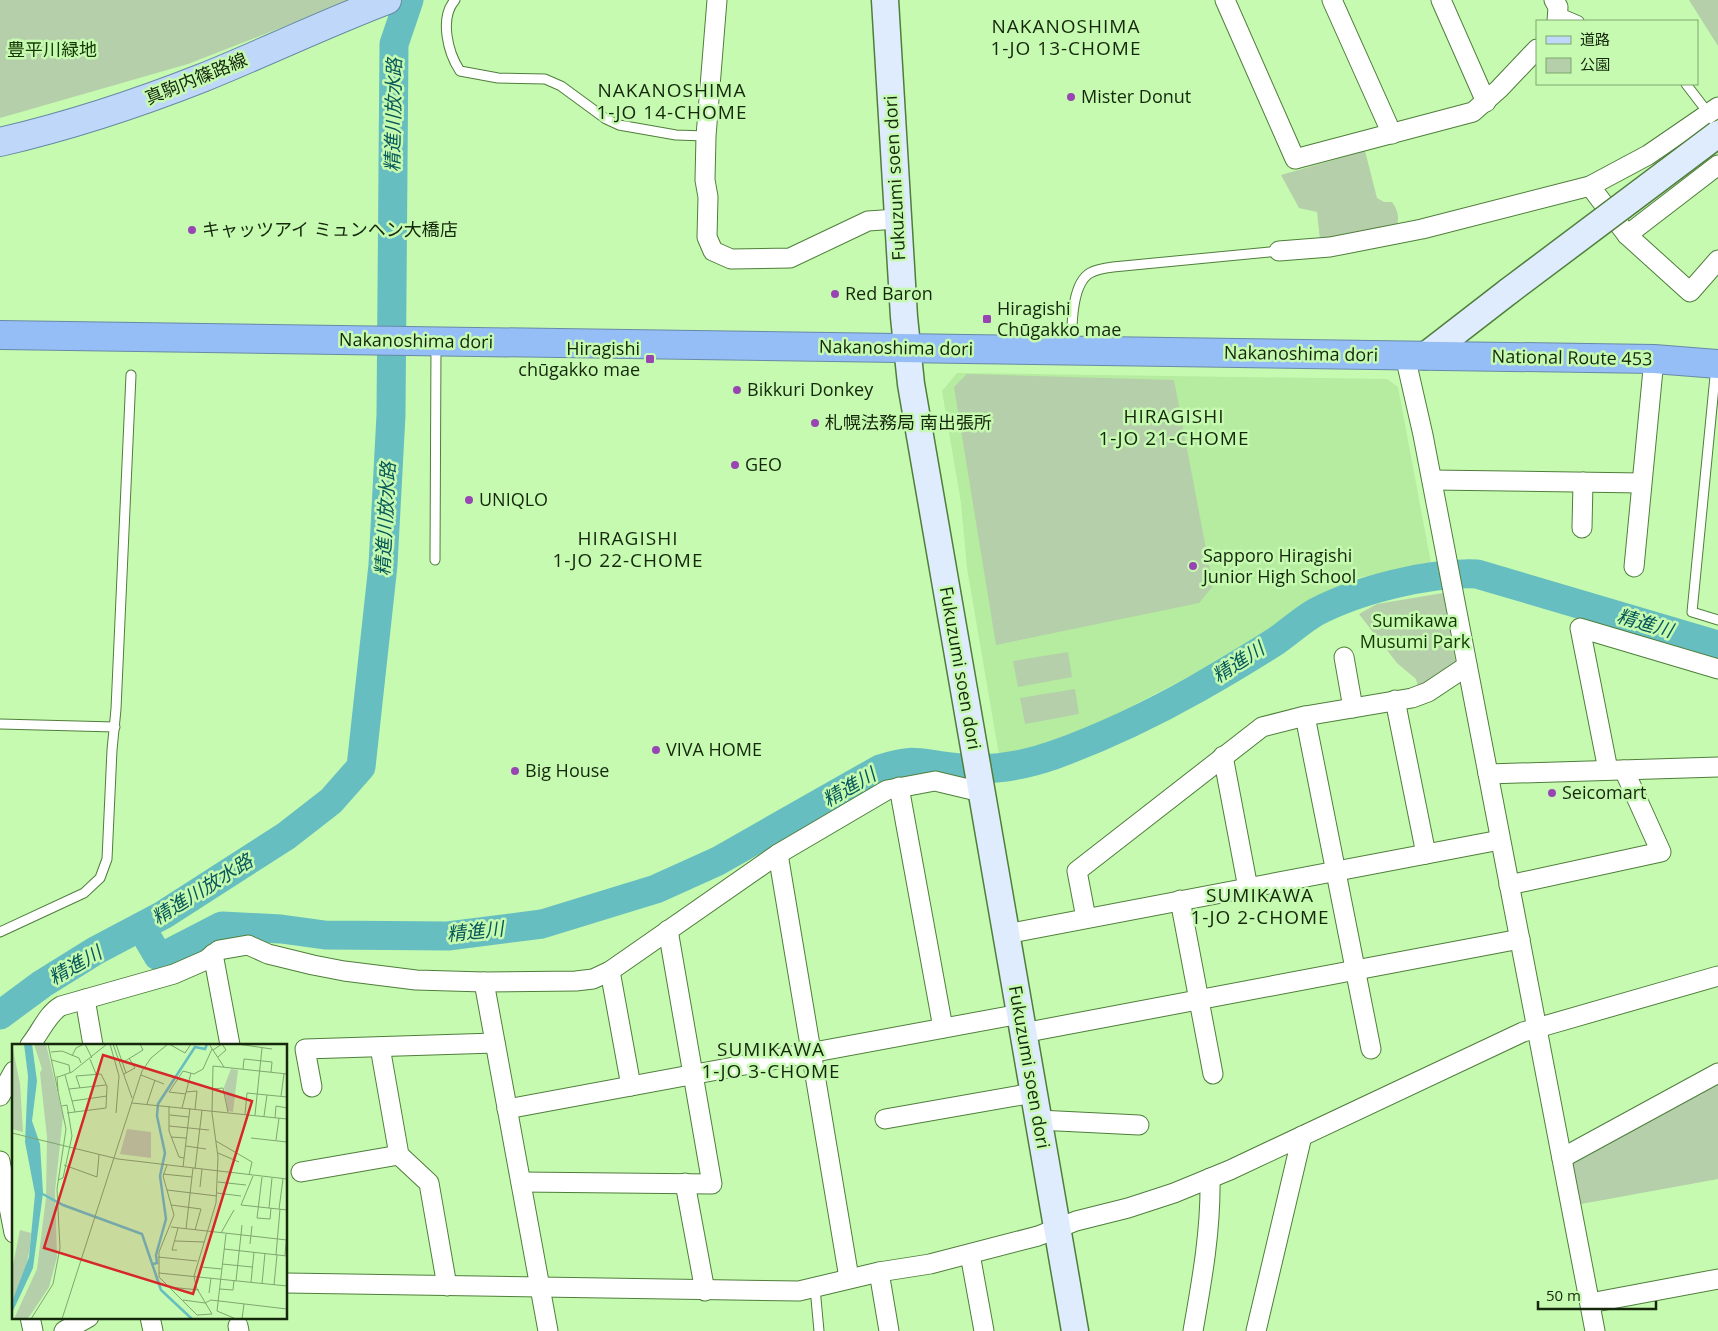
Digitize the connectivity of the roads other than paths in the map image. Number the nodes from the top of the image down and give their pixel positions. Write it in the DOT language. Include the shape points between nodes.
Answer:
graph roads {
  1 [pos="455,0"];
  2 [pos="717,0"];
  3 [pos="884,0"];
  4 [pos="1225,0"];
  5 [pos="1332,0"];
  6 [pos="1441,0"];
  7 [pos="380,3"];
  8 [pos="1556,11"];
  9 [pos="1577,20"];
  10 [pos="1536,50"];
  11 [pos="1687,85"];
  12 [pos="1486,102"];
  13 [pos="1715,118"];
  14 [pos="1392,134"];
  15 [pos="706,136"];
  16 [pos="0,142"];
  17 [pos="1714,175"];
  18 [pos="1590,186"];
  19 [pos="897,219"];
  20 [pos="1627,235"];
  21 [pos="1279,251"];
  22 [pos="1718,260"];
  23 [pos="0,335"];
  24 [pos="424,342"];
  25 [pos="907,348"];
  26 [pos="1071,351"];
  27 [pos="1415,356"];
  28 [pos="1654,359"];
  29 [pos="1717,364"];
  30 [pos="131,375"];
  31 [pos="1432,480"];
  32 [pos="1583,482"];
  33 [pos="1642,483"];
  34 [pos="1582,528"];
  35 [pos="435,560"];
  36 [pos="1634,567"];
  37 [pos="1718,620"];
  38 [pos="1344,657"];
  39 [pos="1467,666"];
  40 [pos="1718,669"];
  41 [pos="1395,700"];
  42 [pos="1354,708"];
  43 [pos="1305,716"];
  44 [pos="0,724"];
  45 [pos="115,727"];
  46 [pos="1223,756"];
  47 [pos="1718,767"];
  48 [pos="1616,770"];
  49 [pos="1488,774"];
  50 [pos="979,776"];
  51 [pos="899,787"];
  52 [pos="1500,840"];
  53 [pos="778,854"];
  54 [pos="1426,854"];
  55 [pos="1336,871"];
  56 [pos="1509,885"];
  57 [pos="1248,888"];
  58 [pos="1180,900"];
  59 [pos="1086,918"];
  60 [pos="668,930"];
  61 [pos="0,932"];
  62 [pos="1006,934"];
  63 [pos="1520,939"];
  64 [pos="213,954"];
  65 [pos="1356,970"];
  66 [pos="610,971"];
  67 [pos="1716,981"];
  68 [pos="484,982"];
  69 [pos="85,999"];
  70 [pos="1199,1000"];
  71 [pos="1021,1024"];
  72 [pos="943,1028"];
  73 [pos="1537,1028"];
  74 [pos="494,1043"];
  75 [pos="31,1044"];
  76 [pos="94,1044"];
  77 [pos="230,1044"];
  78 [pos="380,1047"];
  79 [pos="1371,1049"];
  80 [pos="811,1051"];
  81 [pos="1718,1073"];
  82 [pos="692,1074"];
  83 [pos="1213,1074"];
  84 [pos="12,1075"];
  85 [pos="631,1086"];
  86 [pos="312,1088"];
  87 [pos="1033,1093"];
  88 [pos="0,1096"];
  89 [pos="507,1109"];
  90 [pos="885,1119"];
  91 [pos="1038,1120"];
  92 [pos="1139,1125"];
  93 [pos="1302,1136"];
  94 [pos="399,1155"];
  95 [pos="1562,1158"];
  96 [pos="0,1161"];
  97 [pos="301,1172"];
  98 [pos="1210,1178"];
  99 [pos="521,1182"];
  100 [pos="685,1183"];
  101 [pos="12,1222"];
  102 [pos="1057,1229"];
  103 [pos="970,1254"];
  104 [pos="880,1272"];
  105 [pos="849,1278"];
  106 [pos="1718,1279"];
  107 [pos="288,1283"];
  108 [pos="447,1286"];
  109 [pos="540,1288"];
  110 [pos="815,1288"];
  111 [pos="705,1291"];
  112 [pos="1590,1303"];
  113 [pos="30,1318"];
  114 [pos="87,1318"];
  115 [pos="150,1318"];
  116 [pos="33,1331"];
  117 [pos="64,1331"];
  118 [pos="153,1331"];
  119 [pos="548,1331"];
  120 [pos="819,1331"];
  121 [pos="889,1331"];
  122 [pos="984,1331"];
  123 [pos="1075,1331"];
  124 [pos="1193,1331"];
  125 [pos="1256,1331"];
  126 [pos="1595,1331"];
  1 -- 15 [label="lane" via="449,9 447,29 451,51 460,71 498,78 545,79 561,86 619,125 676,135"];
  2 -- 15 [label="street"];
  3 -- 19 [label="street, Fukuzumi soen dori"];
  4 -- 14 [label="street" via="1295,159"];
  5 -- 14 [label="street"];
  6 -- 12 [label="street"];
  7 -- 16 [label="main road, 真駒内篠路線" via="138,102 76,123"];
  8 -- 9 [label="lane"];
  10 -- 12 [label="street"];
  11 -- 13 [label="lane"];
  12 -- 14 [label="street" via="1473,112"];
  13 -- 18 [label="street"];
  13 -- 27 [label="street, bridge" via="1510,291"];
  15 -- 19 [label="street" via="707,237 713,251 720,256 732,259 790,258 868,221"];
  17 -- 20 [label="street"];
  18 -- 20 [label="street"];
  18 -- 21 [label="street" via="1422,230 1330,247"];
  19 -- 25 [label="street, Fukuzumi soen dori"];
  20 -- 22 [label="street" via="1690,292"];
  21 -- 26 [label="lane" via="1113,266 1088,274 1079,286 1075,301"];
  23 -- 24 [label="highway, Nakanoshima dori"];
  24 -- 25 [label="highway, Nakanoshima dori"];
  24 -- 35 [label="lane"];
  25 -- 26 [label="highway, Nakanoshima dori"];
  25 -- 50 [label="street, Fukuzumi soen dori" via="910,384"];
  26 -- 27 [label="highway, Nakanoshima dori"];
  27 -- 28 [label="highway, National Route 453"];
  27 -- 31 [label="street"];
  28 -- 29 [label="highway, National Route 453"];
  28 -- 33 [label="street"];
  29 -- 37 [label="lane" via="1692,612"];
  30 -- 45 [label="lane"];
  31 -- 32 [label="street"];
  31 -- 39 [label="street"];
  32 -- 33 [label="street"];
  32 -- 34 [label="street"];
  33 -- 36 [label="street"];
  38 -- 42 [label="street"];
  39 -- 41 [label="street" via="1428,692"];
  39 -- 49 [label="street"];
  40 -- 48 [label="street" via="1580,628"];
  41 -- 42 [label="street"];
  41 -- 54 [label="street"];
  42 -- 43 [label="street"];
  43 -- 46 [label="street" via="1262,727"];
  43 -- 55 [label="street"];
  44 -- 45 [label="lane"];
  45 -- 61 [label="lane" via="107,859 100,878 84,893"];
  46 -- 57 [label="street"];
  46 -- 59 [label="street" via="1077,871"];
  47 -- 48 [label="street"];
  48 -- 49 [label="street"];
  48 -- 56 [label="street" via="1661,852"];
  49 -- 52 [label="street"];
  50 -- 51 [label="street"];
  50 -- 62 [label="street, Fukuzumi soen dori"];
  51 -- 53 [label="street" via="887,790"];
  51 -- 72 [label="street"];
  52 -- 54 [label="street"];
  52 -- 56 [label="street"];
  53 -- 60 [label="street"];
  53 -- 80 [label="street"];
  54 -- 55 [label="street"];
  55 -- 57 [label="street"];
  55 -- 65 [label="street"];
  56 -- 63 [label="street"];
  57 -- 58 [label="street"];
  58 -- 59 [label="street"];
  58 -- 70 [label="street"];
  59 -- 62 [label="street"];
  60 -- 66 [label="street"];
  60 -- 82 [label="street"];
  62 -- 71 [label="street, Fukuzumi soen dori"];
  63 -- 65 [label="street"];
  63 -- 73 [label="street"];
  64 -- 68 [label="street" via="248,945 268,954 344,971 416,980"];
  64 -- 69 [label="street" via="174,974"];
  64 -- 77 [label="street"];
  65 -- 70 [label="street"];
  65 -- 79 [label="street"];
  66 -- 68 [label="street" via="593,979 576,981"];
  66 -- 85 [label="street"];
  67 -- 73 [label="street"];
  68 -- 74 [label="street"];
  69 -- 75 [label="street" via="52,1011"];
  69 -- 76 [label="street"];
  70 -- 71 [label="street"];
  70 -- 83 [label="street"];
  71 -- 72 [label="street"];
  71 -- 87 [label="street, Fukuzumi soen dori"];
  72 -- 80 [label="street"];
  73 -- 93 [label="street"];
  73 -- 95 [label="street"];
  74 -- 78 [label="street"];
  74 -- 89 [label="street"];
  78 -- 86 [label="street" via="306,1049"];
  78 -- 94 [label="street"];
  80 -- 82 [label="street"];
  80 -- 105 [label="street"];
  81 -- 95 [label="street"];
  82 -- 85 [label="street"];
  82 -- 100 [label="street" via="712,1184"];
  84 -- 88 [label="street"];
  85 -- 89 [label="street"];
  87 -- 90 [label="street"];
  87 -- 91 [label="street, Fukuzumi soen dori"];
  89 -- 99 [label="street"];
  91 -- 92 [label="street"];
  91 -- 102 [label="street, Fukuzumi soen dori"];
  93 -- 98 [label="street"];
  93 -- 125 [label="street"];
  94 -- 97 [label="street"];
  94 -- 108 [label="street" via="429,1183"];
  95 -- 112 [label="street"];
  96 -- 101 [label="street"];
  98 -- 102 [label="street" via="1165,1196"];
  98 -- 124 [label="street" via="1211,1212"];
  99 -- 100 [label="street"];
  99 -- 109 [label="street"];
  100 -- 111 [label="street"];
  102 -- 103 [label="street"];
  102 -- 123 [label="street, Fukuzumi soen dori"];
  103 -- 104 [label="street"];
  103 -- 122 [label="street"];
  104 -- 105 [label="street"];
  104 -- 121 [label="street"];
  105 -- 110 [label="street"];
  106 -- 112 [label="street"];
  107 -- 108 [label="street"];
  108 -- 109 [label="street"];
  109 -- 111 [label="street"];
  109 -- 119 [label="street"];
  110 -- 111 [label="street" via="799,1291"];
  110 -- 120 [label="lane"];
  112 -- 126 [label="street"];
  113 -- 116 [label="street"];
  114 -- 117 [label="street"];
  115 -- 118 [label="street"];
}
